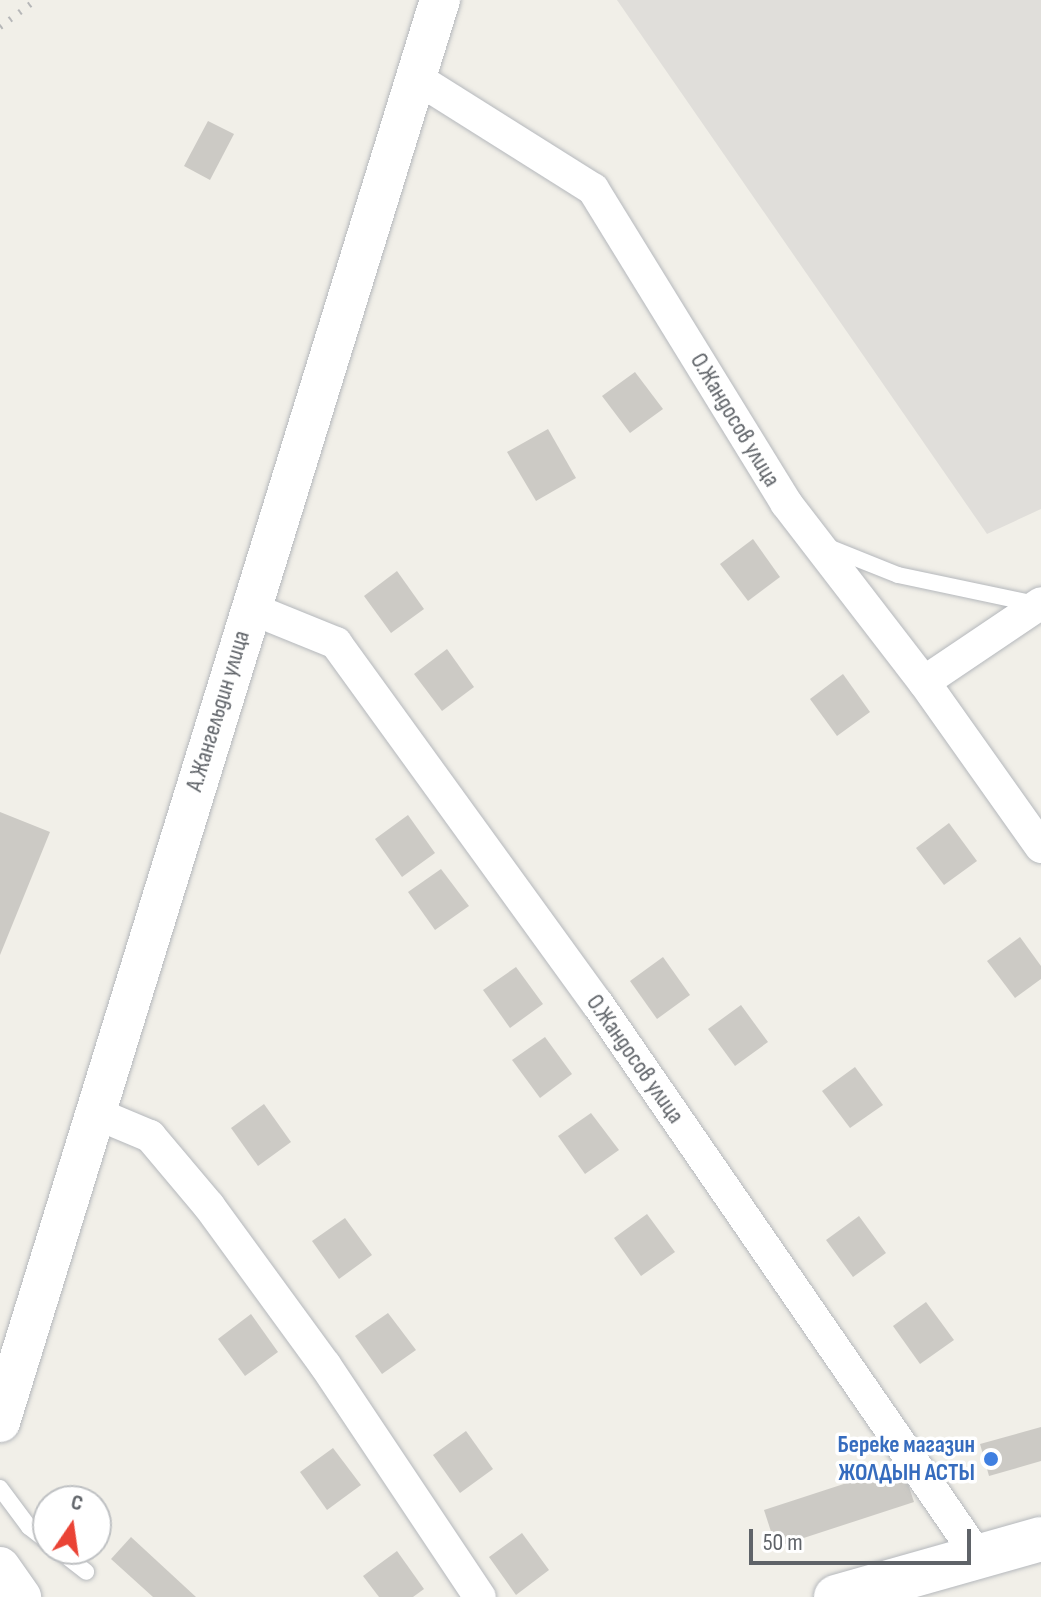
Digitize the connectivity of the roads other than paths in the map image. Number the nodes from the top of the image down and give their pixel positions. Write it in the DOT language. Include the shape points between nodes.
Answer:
graph roads {
  1 [pos="440,0"];
  2 [pos="418,79"];
  3 [pos="815,542"];
  4 [pos="1040,604"];
  5 [pos="250,608"];
  6 [pos="924,682"];
  7 [pos="1041,847"];
  8 [pos="95,1113"];
  9 [pos="0,1422"];
  10 [pos="0,1488"];
  11 [pos="32,1529"];
  12 [pos="1041,1539"];
  13 [pos="979,1558"];
  14 [pos="77,1565"];
  15 [pos="0,1567"];
  16 [pos="86,1572"];
  17 [pos="21,1597"];
  18 [pos="480,1597"];
  19 [pos="836,1597"];
  1 -- 2 [label="street, А.Жангельдин улица"];
  2 -- 3 [label="street, О.Жандосов улица" via="593,189"];
  2 -- 5 [label="street, А.Жангельдин улица"];
  3 -- 4 [label="lane" via="898,575"];
  3 -- 6 [label="street, О.Жандосов улица"];
  4 -- 6 [label="street"];
  5 -- 8 [label="street, А.Жангельдин улица"];
  5 -- 13 [label="street, О.Жандосов улица" via="336,643 597,1003"];
  6 -- 7 [label="street, О.Жандосов улица"];
  8 -- 9 [label="street, А.Жангельдин улица"];
  8 -- 18 [label="street" via="150,1136 209,1206 325,1365"];
  10 -- 11 [label="lane"];
  12 -- 13 [label="main road"];
  13 -- 19 [label="main road"];
  14 -- 16 [label="lane"];
  15 -- 17 [label="street"];
}
